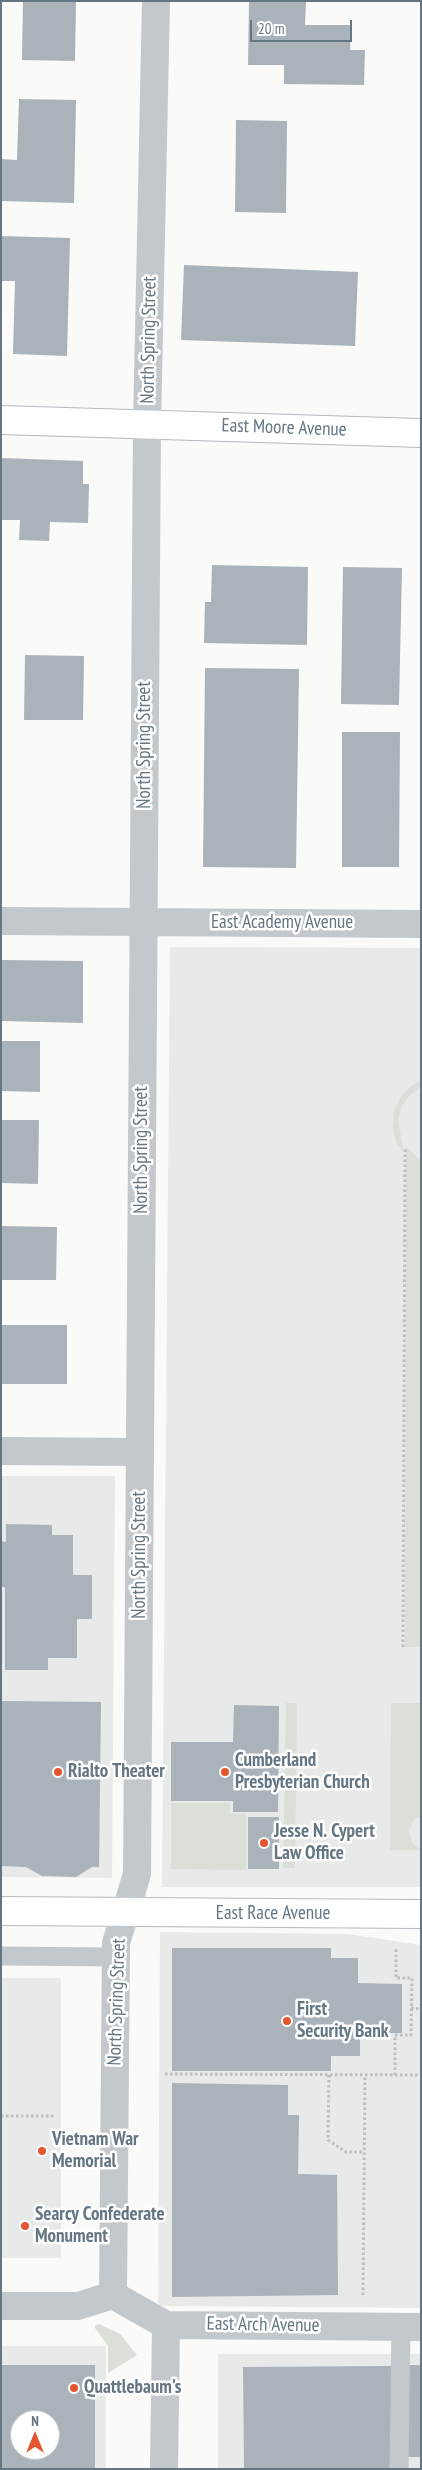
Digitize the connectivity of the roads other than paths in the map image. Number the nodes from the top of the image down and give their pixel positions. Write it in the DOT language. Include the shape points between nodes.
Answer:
graph roads {
  1 [pos="156,1"];
  2 [pos="1,420"];
  3 [pos="147,424"];
  4 [pos="421,433"];
  5 [pos="1,921"];
  6 [pos="144,921"];
  7 [pos="421,924"];
  8 [pos="1,1451"];
  9 [pos="140,1452"];
  10 [pos="1,1911"];
  11 [pos="125,1912"];
  12 [pos="421,1914"];
  13 [pos="1,1956"];
  14 [pos="116,1957"];
  15 [pos="112,2295"];
  16 [pos="1,2306"];
  17 [pos="166,2324"];
  18 [pos="411,2327"];
  19 [pos="164,2469"];
  20 [pos="399,2469"];
  1 -- 3 [label="street, North Spring Street"];
  2 -- 3 [label="street, East Moore Avenue"];
  3 -- 4 [label="street, East Moore Avenue"];
  3 -- 6 [label="street, North Spring Street"];
  5 -- 6 [label="street, East Academy Avenue"];
  6 -- 7 [label="street, East Academy Avenue"];
  6 -- 9 [label="street, North Spring Street"];
  8 -- 9 [label="street"];
  9 -- 11 [label="street, North Spring Street" via="137,1874"];
  10 -- 11 [label="street, East Race Avenue"];
  11 -- 12 [label="street, East Race Avenue"];
  11 -- 14 [label="street, North Spring Street" via="116,1943"];
  13 -- 14 [label="lane"];
  14 -- 15 [label="street, North Spring Street"];
  15 -- 16 [label="street" via="78,2306"];
  15 -- 17 [label="street, East Arch Avenue"];
  17 -- 18 [label="street, East Arch Avenue"];
  17 -- 19 [label="street"];
  18 -- 20 [label="lane"];
}
